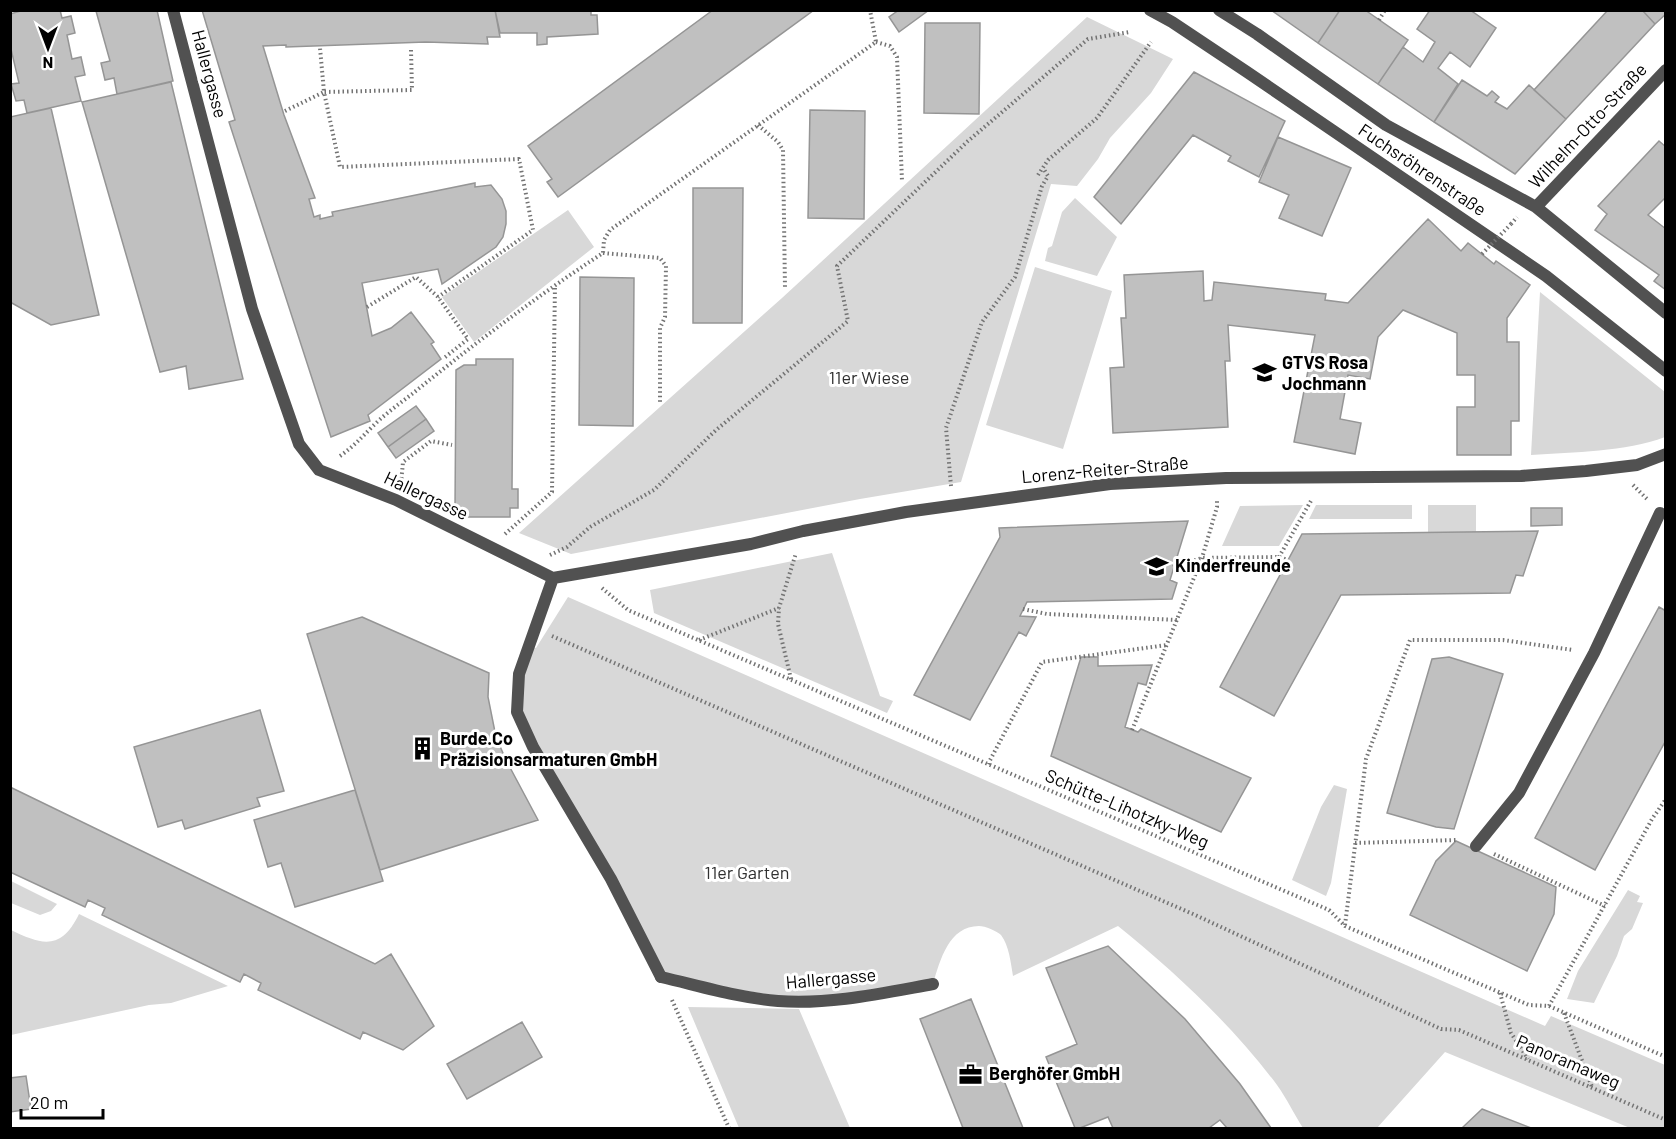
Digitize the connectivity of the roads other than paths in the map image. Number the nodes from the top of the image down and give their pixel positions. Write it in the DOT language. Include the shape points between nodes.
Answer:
graph roads {
  1 [pos="173,10"];
  2 [pos="1150,10"];
  3 [pos="1219,10"];
  4 [pos="1665,70"];
  5 [pos="1536,207"];
  6 [pos="1665,313"];
  7 [pos="1665,371"];
  8 [pos="1665,454"];
  9 [pos="1660,513"];
  10 [pos="553,578"];
  11 [pos="1476,846"];
  12 [pos="933,984"];
  1 -- 10 [label="street, Hallergasse" via="252,309 298,444 319,470 396,500"];
  2 -- 7 [label="street, Fuchsröhrenstraße" via="1546,276"];
  3 -- 5 [label="street, Fuchsröhrenstraße" via="1386,125"];
  4 -- 5 [label="street, Wilhelm-Otto-Straße"];
  5 -- 6 [label="street, Fuchsröhrenstraße"];
  8 -- 10 [label="street, Lorenz-Reiter-Straße" via="1637,465 1521,476 1226,478 1110,484 954,505"];
  9 -- 11 [label="street" via="1594,653 1520,793"];
  10 -- 12 [label="street, Hallergasse" via="519,674 517,712 661,978 778,1001 841,998"];
}
